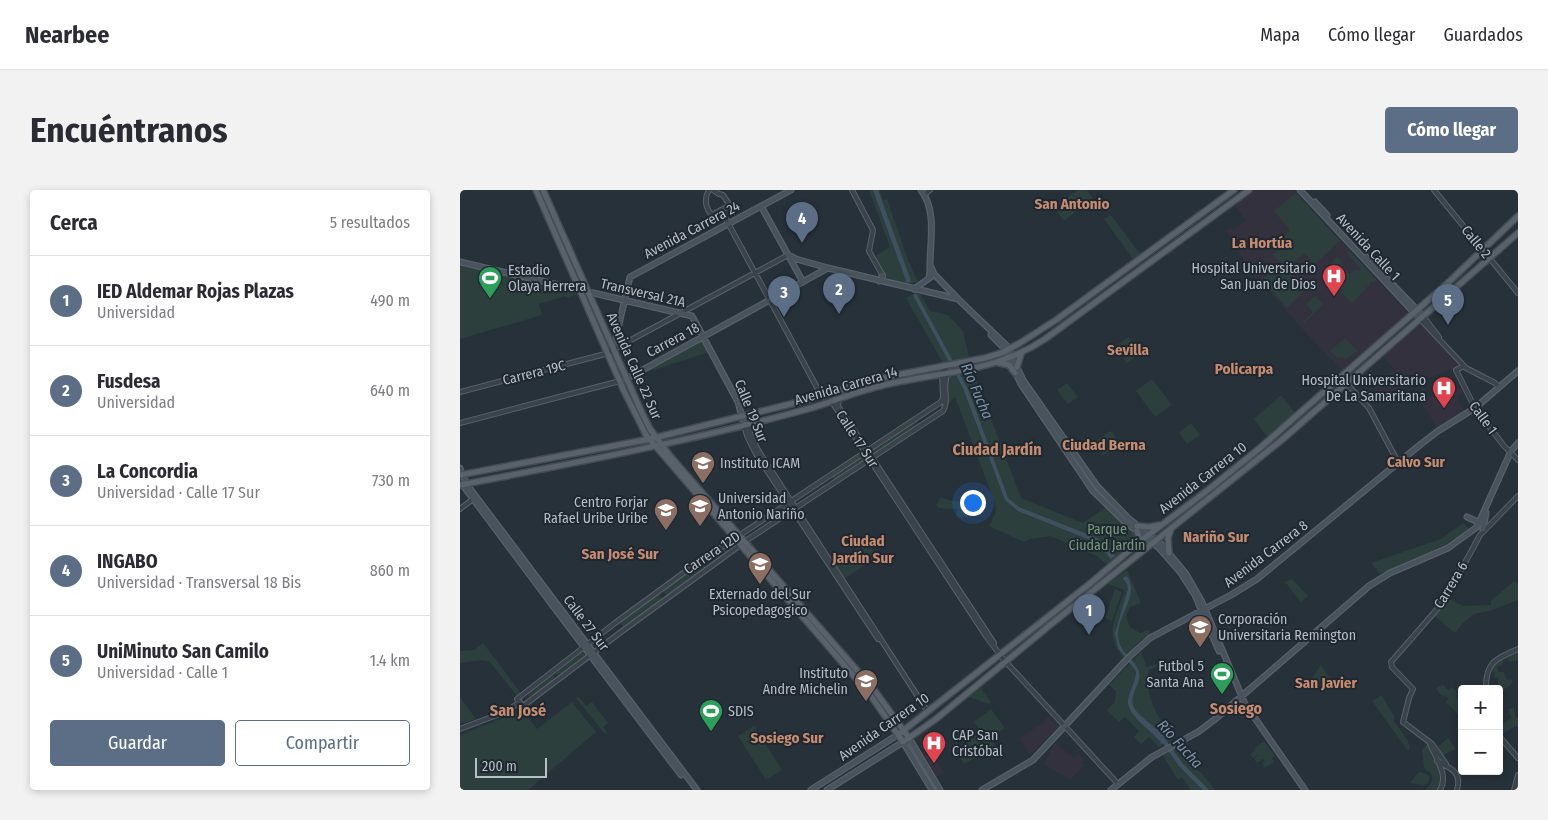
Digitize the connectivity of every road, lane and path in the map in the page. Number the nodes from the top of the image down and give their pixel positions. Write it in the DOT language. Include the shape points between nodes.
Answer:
graph roads {
  1 [pos="536,190"];
  2 [pos="543,190"];
  3 [pos="709,190"];
  4 [pos="713,190"];
  5 [pos="791,190"];
  6 [pos="852,190"];
  7 [pos="930,190"];
  8 [pos="1234,190"];
  9 [pos="1249,190"];
  10 [pos="1300,190"];
  11 [pos="1304,190"];
  12 [pos="1434,190"];
  13 [pos="922,192"];
  14 [pos="761,206"];
  15 [pos="721,210"];
  16 [pos="1325,215"];
  17 [pos="1518,216"];
  18 [pos="728,224"];
  19 [pos="1518,233"];
  20 [pos="1483,250"];
  21 [pos="788,256"];
  22 [pos="1490,258"];
  23 [pos="460,262"];
  24 [pos="930,265"];
  25 [pos="828,268"];
  26 [pos="755,273"];
  27 [pos="574,275"];
  28 [pos="882,275"];
  29 [pos="929,278"];
  30 [pos="877,280"];
  31 [pos="940,280"];
  32 [pos="803,282"];
  33 [pos="886,283"];
  34 [pos="872,285"];
  35 [pos="566,287"];
  36 [pos="914,289"];
  37 [pos="580,290"];
  38 [pos="588,292"];
  39 [pos="1518,293"];
  40 [pos="956,299"];
  41 [pos="625,300"];
  42 [pos="770,300"];
  43 [pos="688,309"];
  44 [pos="1416,311"];
  45 [pos="680,313"];
  46 [pos="692,316"];
  47 [pos="1422,318"];
  48 [pos="703,336"];
  49 [pos="613,350"];
  50 [pos="1007,350"];
  51 [pos="1022,352"];
  52 [pos="608,353"];
  53 [pos="1010,358"];
  54 [pos="996,363"];
  55 [pos="949,365"];
  56 [pos="1464,366"];
  57 [pos="1016,370"];
  58 [pos="1518,371"];
  59 [pos="948,374"];
  60 [pos="626,379"];
  61 [pos="620,381"];
  62 [pos="1346,384"];
  63 [pos="1499,387"];
  64 [pos="460,392"];
  65 [pos="822,396"];
  66 [pos="839,399"];
  67 [pos="831,402"];
  68 [pos="1475,408"];
  69 [pos="743,417"];
  70 [pos="460,423"];
  71 [pos="746,425"];
  72 [pos="642,429"];
  73 [pos="656,438"];
  74 [pos="650,439"];
  75 [pos="640,442"];
  76 [pos="1518,442"];
  77 [pos="662,445"];
  78 [pos="655,447"];
  79 [pos="867,451"];
  80 [pos="1511,452"];
  81 [pos="871,458"];
  82 [pos="1518,460"];
  83 [pos="1398,462"];
  84 [pos="460,468"];
  85 [pos="461,475"];
  86 [pos="463,484"];
  87 [pos="1518,496"];
  88 [pos="473,499"];
  89 [pos="790,502"];
  90 [pos="1488,503"];
  91 [pos="460,509"];
  92 [pos="794,509"];
  93 [pos="1467,518"];
  94 [pos="1480,523"];
  95 [pos="1163,524"];
  96 [pos="1137,528"];
  97 [pos="1172,528"];
  98 [pos="1480,531"];
  99 [pos="739,534"];
  100 [pos="1147,536"];
  101 [pos="734,538"];
  102 [pos="1155,542"];
  103 [pos="743,543"];
  104 [pos="1137,544"];
  105 [pos="1169,553"];
  106 [pos="1203,610"];
  107 [pos="586,646"];
  108 [pos="1518,649"];
  109 [pos="592,654"];
  110 [pos="1000,654"];
  111 [pos="1005,662"];
  112 [pos="1486,685"];
  113 [pos="1240,697"];
  114 [pos="518,700"];
  115 [pos="928,712"];
  116 [pos="1065,726"];
  117 [pos="460,729"];
  118 [pos="904,730"];
  119 [pos="899,734"];
  120 [pos="909,738"];
  121 [pos="1428,740"];
  122 [pos="1503,741"];
  123 [pos="903,742"];
  124 [pos="1518,758"];
  125 [pos="1442,763"];
  126 [pos="1518,774"];
  127 [pos="1118,784"];
  128 [pos="695,790"];
  129 [pos="811,790"];
  130 [pos="826,790"];
  131 [pos="932,790"];
  132 [pos="940,790"];
  133 [pos="982,790"];
  134 [pos="1111,790"];
  135 [pos="1303,790"];
  136 [pos="1441,790"];
  137 [pos="1457,790"];
  138 [pos="1514,790"];
  1 -- 27 [label="main road, Avenida Calle 22 Sur"];
  2 -- 38 [label="main road, Avenida Calle 22 Sur"];
  3 -- 15 [label="street" via="705,204 710,213"];
  4 -- 15 [label="street" via="724,195 729,203"];
  5 -- 14 [label="main road, Avenida Carrera 24"];
  6 -- 28 [label="street" via="873,230 870,251"];
  7 -- 13 [label="street"];
  8 -- 50 [label="main road, Avenida Carrera 14" via="1064,314"];
  9 -- 51 [label="main road, Avenida Carrera 14" via="1046,339"];
  10 -- 16 [label="main road, Avenida Calle 1"];
  11 -- 16 [label="main road, Avenida Calle 1"];
  12 -- 20 [label="street, Calle 2"];
  13 -- 24 [label="main road" via="931,212"];
  14 -- 18 [label="main road, Avenida Carrera 24"];
  14 -- 21 [label="main road"];
  15 -- 18 [label="street, Calle 17 Sur"];
  16 -- 44 [label="main road, Avenida Calle 1"];
  17 -- 20 [label="main road, Avenida Carrera 10"];
  18 -- 26 [label="street, Calle 17 Sur"];
  18 -- 41 [label="main road, Avenida Carrera 24" via="630,276"];
  19 -- 22 [label="main road, Avenida Carrera 10"];
  20 -- 22 [label="street, Calle 2"];
  20 -- 44 [label="main road, Avenida Carrera 10"];
  21 -- 25 [label="main road"];
  21 -- 26 [label="street, Carrera 19C"];
  21 -- 32 [label="main road"];
  22 -- 39 [label="street, Calle 2"];
  22 -- 47 [label="main road, Avenida Carrera 10"];
  23 -- 35 [label="main road"];
  24 -- 29 [label="main road"];
  24 -- 31 [label="main road"];
  25 -- 30 [label="main road"];
  25 -- 32 [label="main road, Carrera 18"];
  26 -- 42 [label="street, Calle 17 Sur"];
  26 -- 43 [label="street, Carrera 19C"];
  27 -- 35 [label="main road" via="572,284"];
  27 -- 37 [label="main road, Avenida Calle 22 Sur"];
  28 -- 30 [label="main road"];
  28 -- 33 [label="street"];
  29 -- 31 [label="main road" via="934,276"];
  29 -- 36 [label="main road"];
  30 -- 33 [label="main road"];
  30 -- 34 [label="main road"];
  31 -- 40 [label="main road"];
  32 -- 42 [label="main road, Carrera 18"];
  33 -- 36 [label="main road"];
  35 -- 37 [label="main road"];
  36 -- 40 [label="main road"];
  37 -- 38 [label="main road"];
  37 -- 52 [label="main road, Avenida Calle 22 Sur"];
  38 -- 41 [label="main road, Transversal 21A"];
  38 -- 49 [label="main road, Avenida Calle 22 Sur"];
  40 -- 50 [label="main road"];
  41 -- 45 [label="main road, Transversal 21A"];
  41 -- 49 [label="main road"];
  42 -- 48 [label="main road, Carrera 18"];
  42 -- 65 [label="street, Calle 17 Sur"];
  43 -- 45 [label="street, Carrera 19C"];
  43 -- 46 [label="street, Calle 19 Sur"];
  44 -- 47 [label="main road, Avenida Calle 1"];
  44 -- 95 [label="main road, Avenida Carrera 10" via="1265,444"];
  45 -- 46 [label="main road, Transversal 21A"];
  45 -- 49 [label="street, Carrera 19C"];
  46 -- 48 [label="main road, Calle 19 Sur"];
  47 -- 56 [label="street"];
  47 -- 62 [label="main road, Avenida Carrera 10"];
  48 -- 60 [label="main road, Carrera 18"];
  48 -- 69 [label="main road, Calle 19 Sur"];
  49 -- 52 [label="street, Carrera 19C"];
  49 -- 60 [label="main road, Avenida Calle 22 Sur"];
  50 -- 53 [label="main road"];
  50 -- 55 [label="main road, Avenida Carrera 14"];
  51 -- 53 [label="main road, Avenida Carrera 14"];
  51 -- 57 [label="main road"];
  52 -- 61 [label="main road, Avenida Calle 22 Sur"];
  52 -- 64 [label="street, Carrera 19C"];
  53 -- 54 [label="main road, Avenida Carrera 14"];
  53 -- 57 [label="main road"];
  54 -- 57 [label="main road" via="1007,364"];
  54 -- 59 [label="main road, Avenida Carrera 14"];
  55 -- 59 [label="street" via="944,368"];
  55 -- 65 [label="main road, Avenida Carrera 14" via="879,378"];
  56 -- 63 [label="street"];
  56 -- 68 [label="street, Calle 1" via="1456,370"];
  57 -- 96 [label="main road" via="1091,479"];
  58 -- 63 [label="main road, Avenida Carrera 8"];
  59 -- 66 [label="main road, Avenida Carrera 14" via="881,386"];
  59 -- 79 [label="street, Carrera 12D" via="941,402"];
  59 -- 81 [label="street, Carrera 12D" via="943,410"];
  60 -- 61 [label="main road, Carrera 18"];
  60 -- 73 [label="main road, Avenida Calle 22 Sur"];
  61 -- 70 [label="street, Carrera 18"];
  61 -- 72 [label="main road, Avenida Calle 22 Sur"];
  62 -- 83 [label="street" via="1366,405"];
  62 -- 97 [label="main road, Avenida Carrera 10"];
  63 -- 68 [label="main road, Avenida Carrera 8"];
  65 -- 67 [label="street, Calle 17 Sur"];
  65 -- 69 [label="main road, Avenida Carrera 14"];
  66 -- 67 [label="main road, Avenida Carrera 14"];
  66 -- 79 [label="street, Calle 17 Sur" via="838,406"];
  67 -- 71 [label="main road, Avenida Carrera 14"];
  67 -- 79 [label="street, Calle 17 Sur"];
  68 -- 80 [label="street, Calle 1"];
  68 -- 83 [label="main road, Avenida Carrera 8" via="1433,434"];
  69 -- 71 [label="main road, Calle 19 Sur"];
  69 -- 73 [label="main road, Avenida Carrera 14"];
  71 -- 77 [label="main road, Avenida Carrera 14"];
  71 -- 89 [label="street, Calle 19 Sur" via="754,450"];
  72 -- 74 [label="main road, Avenida Calle 22 Sur"];
  72 -- 75 [label="main road" via="644,438"];
  73 -- 74 [label="main road, Avenida Carrera 14"];
  73 -- 77 [label="main road, Avenida Calle 22 Sur"];
  74 -- 75 [label="main road, Avenida Carrera 14"];
  74 -- 78 [label="main road, Avenida Calle 22 Sur"];
  75 -- 85 [label="main road, Avenida Carrera 14"];
  76 -- 80 [label="main road"];
  77 -- 78 [label="main road, Avenida Carrera 14"];
  77 -- 99 [label="main road, Avenida Calle 22 Sur"];
  78 -- 86 [label="main road, Avenida Carrera 14"];
  78 -- 101 [label="main road, Avenida Calle 22 Sur"];
  79 -- 81 [label="street, Calle 17 Sur"];
  79 -- 89 [label="street, Carrera 12D"];
  80 -- 82 [label="street, Calle 1"];
  80 -- 90 [label="main road"];
  81 -- 92 [label="street, Carrera 12D"];
  81 -- 110 [label="street, Calle 17 Sur"];
  83 -- 106 [label="main road, Avenida Carrera 8" via="1272,567"];
  84 -- 85 [label="main road, Calle 27 Sur"];
  85 -- 86 [label="main road, Calle 27 Sur"];
  86 -- 88 [label="main road, Calle 27 Sur"];
  86 -- 107 [label="main road, Calle 27 Sur"];
  87 -- 98 [label="street, Carrera 6"];
  88 -- 91 [label="street"];
  88 -- 107 [label="main road, Calle 27 Sur"];
  89 -- 92 [label="street, Calle 19 Sur"];
  89 -- 99 [label="street, Carrera 12D"];
  90 -- 94 [label="main road"];
  90 -- 98 [label="main road"];
  92 -- 103 [label="street, Carrera 12D"];
  92 -- 115 [label="street, Calle 19 Sur"];
  93 -- 94 [label="main road"];
  94 -- 98 [label="main road"];
  95 -- 96 [label="main road"];
  95 -- 100 [label="main road, Avenida Carrera 10"];
  96 -- 100 [label="main road"];
  96 -- 104 [label="main road"];
  97 -- 102 [label="main road, Avenida Carrera 10"];
  97 -- 105 [label="main road" via="1168,538"];
  98 -- 113 [label="main road" via="1390,572 1369,586"];
  98 -- 121 [label="street, Carrera 6" via="1453,585 1420,630 1391,662 1413,689 1404,722"];
  99 -- 101 [label="street, Carrera 12D"];
  99 -- 103 [label="main road, Avenida Calle 22 Sur"];
  100 -- 102 [label="main road"];
  100 -- 104 [label="main road, Avenida Carrera 10"];
  101 -- 103 [label="main road, Avenida Calle 22 Sur"];
  101 -- 107 [label="street, Carrera 12D"];
  102 -- 105 [label="main road"];
  102 -- 106 [label="main road" via="1181,573"];
  102 -- 111 [label="main road, Avenida Carrera 10"];
  103 -- 109 [label="street, Carrera 12D"];
  103 -- 118 [label="main road, Avenida Calle 22 Sur" via="875,691"];
  103 -- 119 [label="main road, Avenida Calle 22 Sur"];
  104 -- 110 [label="main road, Avenida Carrera 10"];
  105 -- 106 [label="main road" via="1189,579"];
  106 -- 113 [label="main road"];
  106 -- 116 [label="main road, Avenida Carrera 8" via="1150,638"];
  107 -- 109 [label="main road, Calle 27 Sur"];
  107 -- 114 [label="street, Carrera 12D"];
  108 -- 112 [label="street" via="1495,661 1488,669"];
  109 -- 114 [label="street, Carrera 12D" via="523,706"];
  109 -- 128 [label="main road, Calle 27 Sur"];
  110 -- 111 [label="street, Calle 17 Sur"];
  110 -- 115 [label="main road, Avenida Carrera 10"];
  111 -- 116 [label="street, Calle 17 Sur"];
  111 -- 120 [label="main road, Avenida Carrera 10"];
  113 -- 127 [label="main road" via="1198,732 1152,757"];
  113 -- 135 [label="main road"];
  114 -- 117 [label="street, Carrera 12D" via="505,712"];
  115 -- 118 [label="main road, Avenida Carrera 10"];
  116 -- 127 [label="street, Calle 17 Sur"];
  116 -- 133 [label="main road, Avenida Carrera 8" via="1032,760"];
  118 -- 119 [label="main road, Avenida Carrera 10"];
  118 -- 120 [label="main road, Avenida Calle 22 Sur"];
  119 -- 123 [label="main road, Avenida Calle 22 Sur"];
  119 -- 129 [label="main road, Avenida Carrera 10"];
  120 -- 123 [label="main road, Avenida Carrera 10"];
  120 -- 132 [label="main road, Avenida Calle 22 Sur"];
  121 -- 125 [label="street"];
  121 -- 125 [label="street" via="1442,758"];
  122 -- 124 [label="street"];
  123 -- 130 [label="main road, Avenida Carrera 10"];
  123 -- 131 [label="main road, Avenida Calle 22 Sur"];
  125 -- 136 [label="street" via="1445,779"];
  125 -- 137 [label="street" via="1456,773"];
  126 -- 138 [label="street"];
  127 -- 134 [label="main road"];
}
